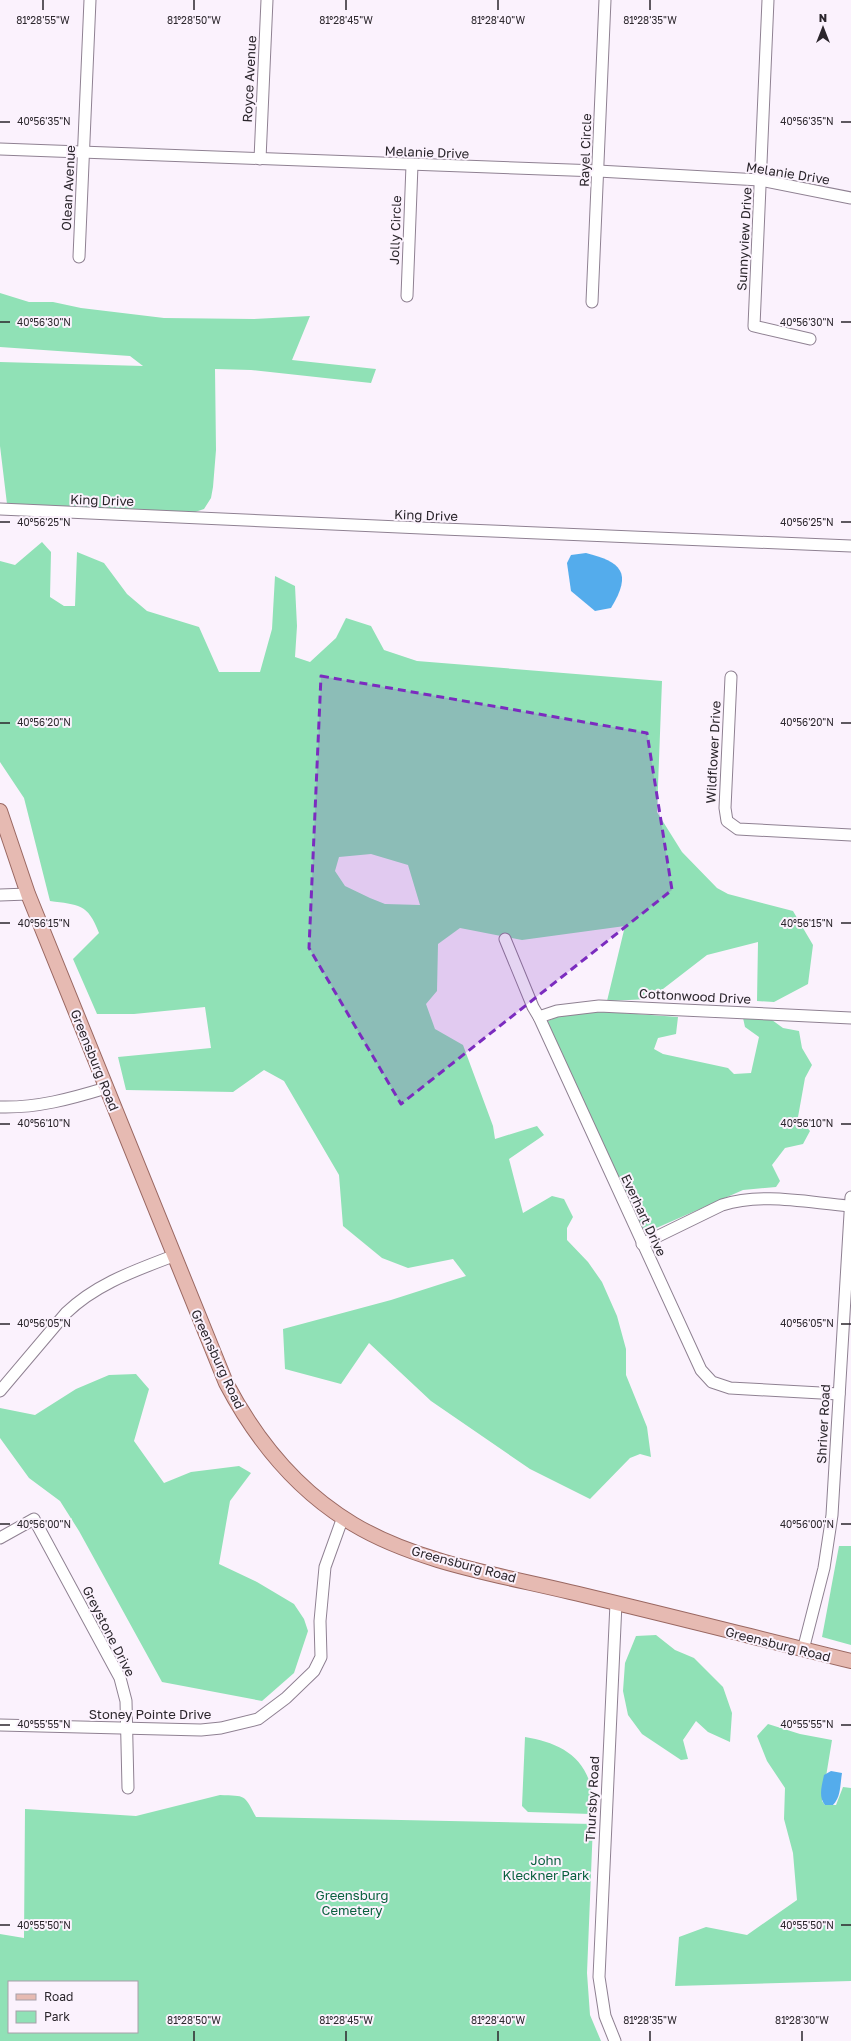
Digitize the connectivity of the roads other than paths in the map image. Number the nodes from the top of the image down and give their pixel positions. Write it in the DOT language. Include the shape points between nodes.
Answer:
graph roads {
  1 [pos="90,0"];
  2 [pos="267,0"];
  3 [pos="605,0"];
  4 [pos="768,0"];
  5 [pos="0,149"];
  6 [pos="84,152"];
  7 [pos="260,158"];
  8 [pos="412,165"];
  9 [pos="598,171"];
  10 [pos="760,180"];
  11 [pos="851,198"];
  12 [pos="79,257"];
  13 [pos="407,296"];
  14 [pos="592,302"];
  15 [pos="810,339"];
  16 [pos="0,509"];
  17 [pos="851,546"];
  18 [pos="731,677"];
  19 [pos="0,811"];
  20 [pos="851,835"];
  21 [pos="28,894"];
  22 [pos="0,895"];
  23 [pos="505,939"];
  24 [pos="539,1017"];
  25 [pos="851,1018"];
  26 [pos="106,1088"];
  27 [pos="0,1106"];
  28 [pos="851,1203"];
  29 [pos="642,1244"];
  30 [pos="173,1256"];
  31 [pos="0,1391"];
  32 [pos="838,1394"];
  33 [pos="343,1517"];
  34 [pos="0,1538"];
  35 [pos="616,1603"];
  36 [pos="803,1650"];
  37 [pos="851,1661"];
  38 [pos="0,1725"];
  39 [pos="127,1729"];
  40 [pos="128,1788"];
  41 [pos="614,2041"];
  1 -- 6 [label="street, Olean Avenue"];
  2 -- 7 [label="street, Royce Avenue"];
  3 -- 9 [label="street, Rayel Circle"];
  4 -- 10 [label="street, Sunnyview Drive"];
  5 -- 6 [label="street, Melanie Drive"];
  6 -- 7 [label="street, Melanie Drive"];
  6 -- 12 [label="street, Olean Avenue"];
  7 -- 8 [label="street, Melanie Drive"];
  8 -- 9 [label="street, Melanie Drive"];
  8 -- 13 [label="street, Jolly Circle"];
  9 -- 10 [label="street, Melanie Drive"];
  9 -- 14 [label="street, Rayel Circle"];
  10 -- 11 [label="street, Melanie Drive"];
  10 -- 15 [label="street, Sunnyview Drive" via="754,326"];
  16 -- 17 [label="street, King Drive" via="640,539"];
  18 -- 20 [label="street, Wildflower Drive" via="725,808 727,821 738,829"];
  19 -- 21 [label="main road, Greensburg Road"];
  21 -- 22 [label="street"];
  21 -- 26 [label="main road, Greensburg Road"];
  23 -- 24 [label="street, Everhart Drive"];
  24 -- 25 [label="street, Cottonwood Drive" via="557,1011 599,1006"];
  24 -- 29 [label="street, Everhart Drive"];
  26 -- 27 [label="street" via="56,1103 38,1106"];
  26 -- 30 [label="main road, Greensburg Road"];
  28 -- 29 [label="street" via="759,1199 736,1201 722,1205"];
  28 -- 32 [label="street, Shriver Road"];
  29 -- 32 [label="street, Everhart Drive" via="697,1364 712,1382 730,1388"];
  30 -- 31 [label="street" via="107,1283 78,1302"];
  30 -- 33 [label="main road, Greensburg Road" via="226,1383 250,1424 290,1474 313,1496"];
  32 -- 36 [label="street, Shriver Road" via="834,1497 827,1550"];
  33 -- 35 [label="main road, Greensburg Road" via="383,1539 413,1551"];
  33 -- 39 [label="street, Stoney Pointe Drive" via="325,1567 320,1621 321,1658 314,1671 286,1698 258,1719 222,1728"];
  34 -- 39 [label="street, Greystone Drive" via="34,1519 120,1678 126,1701"];
  35 -- 36 [label="main road, Greensburg Road"];
  35 -- 41 [label="street, Thursby Road" via="599,1977 605,2016"];
  36 -- 37 [label="main road, Greensburg Road"];
  38 -- 39 [label="street, Stoney Pointe Drive"];
  39 -- 40 [label="street, Greystone Drive"];
}
